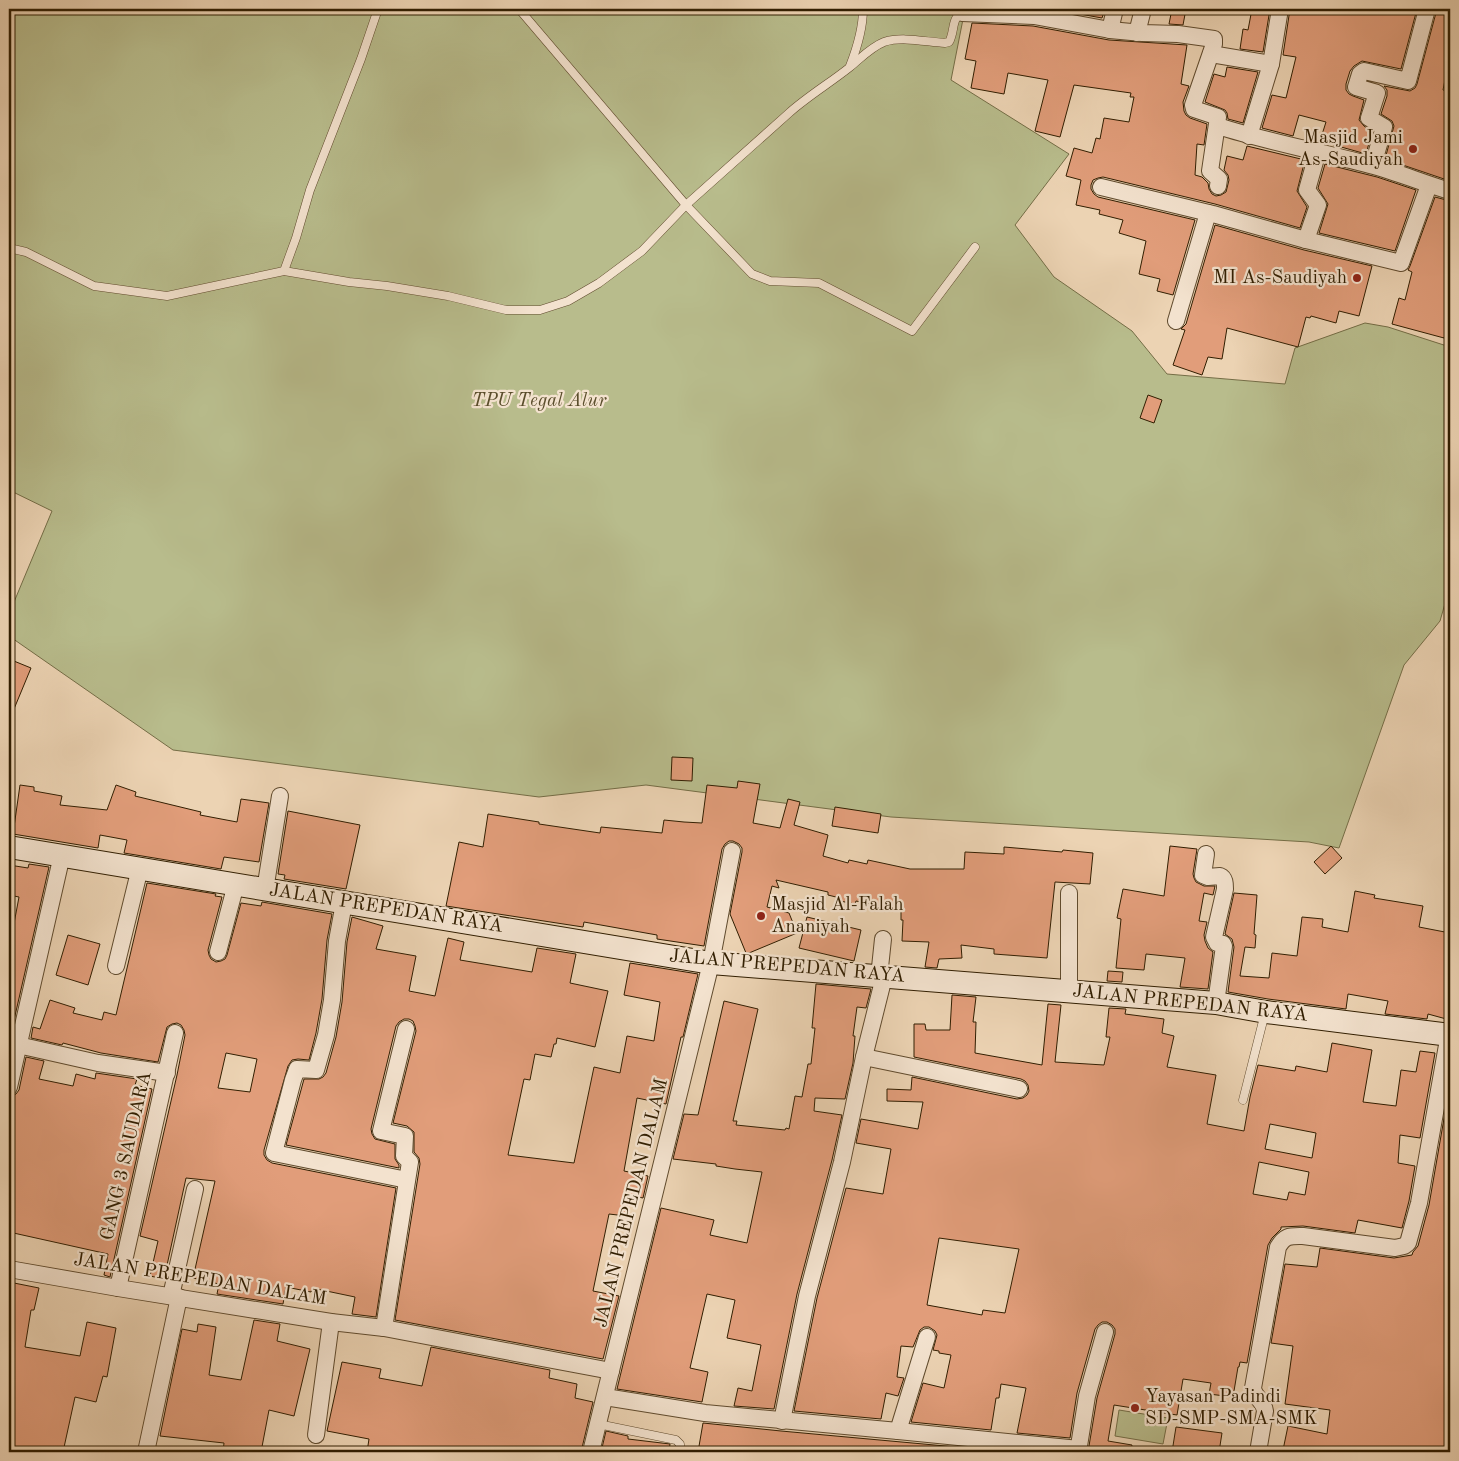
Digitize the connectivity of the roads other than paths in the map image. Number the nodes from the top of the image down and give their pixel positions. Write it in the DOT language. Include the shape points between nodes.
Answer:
graph roads {
  1 [pos="378,9"];
  2 [pos="519,9"];
  3 [pos="863,9"];
  4 [pos="1115,9"];
  5 [pos="1143,9"];
  6 [pos="1280,9"];
  7 [pos="1427,9"];
  8 [pos="964,13"];
  9 [pos="1110,30"];
  10 [pos="1137,33"];
  11 [pos="1211,54"];
  12 [pos="1271,64"];
  13 [pos="849,68"];
  14 [pos="1218,126"];
  15 [pos="1249,136"];
  16 [pos="1318,152"];
  17 [pos="1373,165"];
  18 [pos="1428,185"];
  19 [pos="1218,186"];
  20 [pos="1101,188"];
  21 [pos="1450,191"];
  22 [pos="686,206"];
  23 [pos="1208,213"];
  24 [pos="1306,240"];
  25 [pos="975,247"];
  26 [pos="9,248"];
  27 [pos="284,271"];
  28 [pos="1176,321"];
  29 [pos="280,796"];
  30 [pos="9,847"];
  31 [pos="732,851"];
  32 [pos="1206,854"];
  33 [pos="62,855"];
  34 [pos="140,868"];
  35 [pos="236,884"];
  36 [pos="265,890"];
  37 [pos="1069,893"];
  38 [pos="344,903"];
  39 [pos="883,939"];
  40 [pos="218,952"];
  41 [pos="711,964"];
  42 [pos="116,966"];
  43 [pos="881,977"];
  44 [pos="1069,991"];
  45 [pos="1216,1003"];
  46 [pos="1266,1012"];
  47 [pos="406,1029"];
  48 [pos="175,1033"];
  49 [pos="1450,1034"];
  50 [pos="18,1045"];
  51 [pos="864,1057"];
  52 [pos="167,1073"];
  53 [pos="9,1088"];
  54 [pos="1019,1089"];
  55 [pos="1243,1100"];
  56 [pos="407,1180"];
  57 [pos="194,1189"];
  58 [pos="9,1269"];
  59 [pos="118,1288"];
  60 [pos="175,1296"];
  61 [pos="331,1322"];
  62 [pos="384,1328"];
  63 [pos="1105,1332"];
  64 [pos="927,1337"];
  65 [pos="611,1371"];
  66 [pos="605,1397"];
  67 [pos="782,1421"];
  68 [pos="598,1424"];
  69 [pos="898,1431"];
  70 [pos="316,1435"];
  71 [pos="1079,1451"];
  72 [pos="146,1452"];
  73 [pos="591,1452"];
  74 [pos="680,1452"];
  75 [pos="1258,1452"];
  1 -- 27 [label="lane" via="310,190"];
  2 -- 22 [label="lane"];
  3 -- 13 [label="lane"];
  4 -- 9 [label="street"];
  5 -- 10 [label="street"];
  6 -- 12 [label="street"];
  7 -- 17 [label="street" via="1408,81 1364,71 1360,74 1356,87 1377,93 1369,118 1384,127"];
  8 -- 9 [label="street" via="1034,16"];
  8 -- 13 [label="lane" via="955,20 949,42 885,42 874,46"];
  9 -- 10 [label="street"];
  10 -- 11 [label="street" via="1178,34 1214,40"];
  11 -- 12 [label="street"];
  11 -- 14 [label="street" via="1193,105 1194,109 1218,116"];
  12 -- 15 [label="street"];
  13 -- 22 [label="lane" via="801,103"];
  14 -- 15 [label="street"];
  14 -- 19 [label="street" via="1210,171 1219,178"];
  15 -- 16 [label="street"];
  16 -- 17 [label="street"];
  16 -- 24 [label="street" via="1307,190 1318,205"];
  17 -- 18 [label="street"];
  18 -- 21 [label="street"];
  18 -- 24 [label="street" via="1401,263"];
  20 -- 23 [label="street"];
  22 -- 25 [label="lane" via="752,274 770,281 819,283 912,331"];
  22 -- 27 [label="lane" via="642,251 599,283 568,301 540,310 506,310 448,296"];
  23 -- 24 [label="street"];
  23 -- 28 [label="street"];
  26 -- 27 [label="lane" via="26,252 94,286 166,296"];
  29 -- 36 [label="street"];
  30 -- 33 [label="street, JALAN PREPEDAN RAYA"];
  31 -- 41 [label="street, JALAN PREPEDAN DALAM"];
  32 -- 45 [label="street" via="1203,875 1220,876 1225,884 1214,937 1224,946"];
  33 -- 34 [label="street, JALAN PREPEDAN RAYA"];
  33 -- 50 [label="street"];
  34 -- 35 [label="street, JALAN PREPEDAN RAYA"];
  34 -- 42 [label="street"];
  35 -- 36 [label="street, JALAN PREPEDAN RAYA"];
  35 -- 40 [label="street"];
  36 -- 38 [label="street, JALAN PREPEDAN RAYA"];
  37 -- 44 [label="street"];
  38 -- 41 [label="street, JALAN PREPEDAN RAYA"];
  38 -- 56 [label="street" via="326,1035 316,1070 297,1069 274,1153"];
  39 -- 43 [label="street"];
  41 -- 43 [label="street, JALAN PREPEDAN RAYA"];
  41 -- 65 [label="street, JALAN PREPEDAN DALAM"];
  43 -- 44 [label="street, JALAN PREPEDAN RAYA"];
  43 -- 51 [label="street"];
  44 -- 45 [label="street, JALAN PREPEDAN RAYA"];
  45 -- 46 [label="street, JALAN PREPEDAN RAYA"];
  46 -- 49 [label="street, JALAN PREPEDAN RAYA"];
  46 -- 55 [label="lane"];
  47 -- 56 [label="street" via="381,1131 405,1136 404,1156 410,1162"];
  48 -- 52 [label="street, GANG 3 SAUDARA"];
  49 -- 75 [label="street" via="1419,1203 1408,1243 1398,1248 1303,1236 1287,1237 1282,1241 1277,1252 1252,1388 1265,1406"];
  50 -- 52 [label="street" via="98,1063"];
  50 -- 53 [label="street"];
  51 -- 54 [label="street"];
  51 -- 67 [label="street" via="842,1162 807,1296"];
  52 -- 59 [label="street, GANG 3 SAUDARA"];
  56 -- 62 [label="street"];
  57 -- 60 [label="street"];
  58 -- 59 [label="street, JALAN PREPEDAN DALAM"];
  59 -- 60 [label="street, JALAN PREPEDAN DALAM"];
  60 -- 61 [label="street, JALAN PREPEDAN DALAM"];
  60 -- 72 [label="street"];
  61 -- 62 [label="street, JALAN PREPEDAN DALAM"];
  61 -- 70 [label="street"];
  62 -- 65 [label="street, JALAN PREPEDAN DALAM"];
  63 -- 71 [label="street" via="1087,1396"];
  64 -- 69 [label="street"];
  65 -- 66 [label="street, JALAN PREPEDAN DALAM"];
  66 -- 67 [label="street" via="704,1413"];
  66 -- 68 [label="street, JALAN PREPEDAN DALAM"];
  67 -- 69 [label="street"];
  68 -- 73 [label="street, JALAN PREPEDAN DALAM"];
  68 -- 74 [label="lane" via="676,1440 680,1444"];
  69 -- 71 [label="street"];
}
